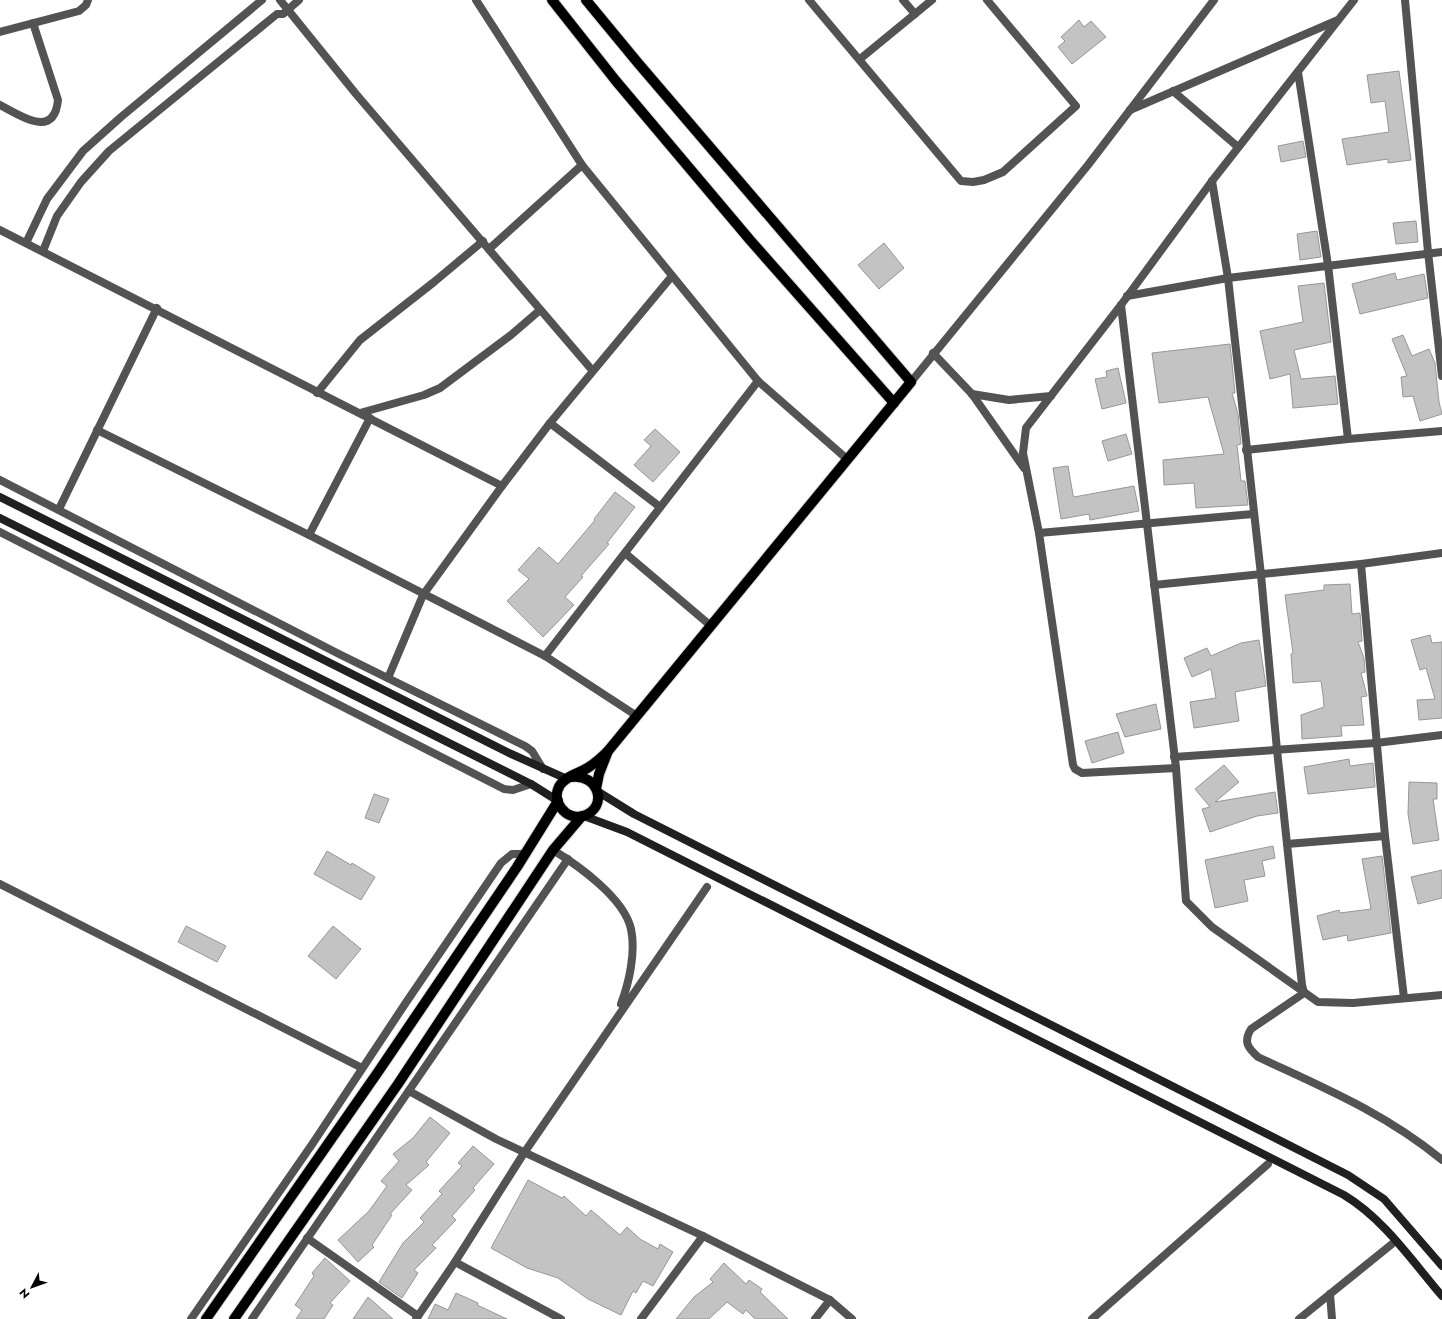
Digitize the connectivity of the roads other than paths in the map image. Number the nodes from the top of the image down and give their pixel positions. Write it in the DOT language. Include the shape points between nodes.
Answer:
graph roads {
  1 [pos="88,0"];
  2 [pos="262,0"];
  3 [pos="280,0"];
  4 [pos="299,0"];
  5 [pos="476,0"];
  6 [pos="552,0"];
  7 [pos="586,0"];
  8 [pos="809,0"];
  9 [pos="903,0"];
  10 [pos="932,0"];
  11 [pos="987,0"];
  12 [pos="1214,0"];
  13 [pos="1354,0"];
  14 [pos="1405,0"];
  15 [pos="288,10"];
  16 [pos="915,14"];
  17 [pos="1339,19"];
  18 [pos="33,23"];
  19 [pos="0,32"];
  20 [pos="860,59"];
  21 [pos="1298,72"];
  22 [pos="1173,91"];
  23 [pos="0,105"];
  24 [pos="1130,110"];
  25 [pos="1238,147"];
  26 [pos="582,165"];
  27 [pos="1212,181"];
  28 [pos="0,230"];
  29 [pos="482,241"];
  30 [pos="26,243"];
  31 [pos="489,249"];
  32 [pos="42,251"];
  33 [pos="1428,252"];
  34 [pos="1442,252"];
  35 [pos="1328,265"];
  36 [pos="672,276"];
  37 [pos="1228,278"];
  38 [pos="1127,296"];
  39 [pos="1121,305"];
  40 [pos="157,308"];
  41 [pos="540,310"];
  42 [pos="933,353"];
  43 [pos="592,370"];
  44 [pos="1442,376"];
  45 [pos="758,380"];
  46 [pos="911,382"];
  47 [pos="317,393"];
  48 [pos="972,394"];
  49 [pos="1051,396"];
  50 [pos="894,403"];
  51 [pos="360,413"];
  52 [pos="370,418"];
  53 [pos="550,423"];
  54 [pos="96,430"];
  55 [pos="1442,431"];
  56 [pos="1348,439"];
  57 [pos="1246,450"];
  58 [pos="847,459"];
  59 [pos="1025,470"];
  60 [pos="0,480"];
  61 [pos="502,486"];
  62 [pos="0,497"];
  63 [pos="660,507"];
  64 [pos="59,509"];
  65 [pos="1253,514"];
  66 [pos="0,518"];
  67 [pos="1147,524"];
  68 [pos="0,532"];
  69 [pos="1039,533"];
  70 [pos="309,535"];
  71 [pos="625,553"];
  72 [pos="1442,553"];
  73 [pos="1361,564"];
  74 [pos="1261,575"];
  75 [pos="1154,585"];
  76 [pos="423,595"];
  77 [pos="711,626"];
  78 [pos="544,656"];
  79 [pos="388,678"];
  80 [pos="637,716"];
  81 [pos="1442,735"];
  82 [pos="1376,743"];
  83 [pos="1276,750"];
  84 [pos="608,752"];
  85 [pos="1174,757"];
  86 [pos="1176,768"];
  87 [pos="543,769"];
  88 [pos="569,778"];
  89 [pos="531,784"];
  90 [pos="597,790"];
  91 [pos="558,801"];
  92 [pos="583,816"];
  93 [pos="1385,836"];
  94 [pos="1287,844"];
  95 [pos="553,850"];
  96 [pos="525,854"];
  97 [pos="568,859"];
  98 [pos="0,884"];
  99 [pos="707,887"];
  100 [pos="1304,993"];
  101 [pos="1442,996"];
  102 [pos="1404,998"];
  103 [pos="618,1015"];
  104 [pos="362,1068"];
  105 [pos="410,1091"];
  106 [pos="524,1153"];
  107 [pos="1442,1160"];
  108 [pos="1268,1164"];
  109 [pos="703,1236"];
  110 [pos="307,1238"];
  111 [pos="1392,1244"];
  112 [pos="455,1262"];
  113 [pos="1442,1266"];
  114 [pos="1330,1294"];
  115 [pos="1442,1296"];
  116 [pos="830,1300"];
  117 [pos="417,1318"];
  118 [pos="191,1319"];
  119 [pos="206,1319"];
  120 [pos="234,1319"];
  121 [pos="252,1319"];
  122 [pos="561,1319"];
  123 [pos="641,1319"];
  124 [pos="815,1319"];
  125 [pos="852,1319"];
  126 [pos="1092,1319"];
  127 [pos="1299,1319"];
  128 [pos="1332,1319"];
  1 -- 18 [label="street" via="79,10"];
  2 -- 30 [label="street" via="83,151 47,199"];
  3 -- 15 [label="street"];
  4 -- 15 [label="street"];
  5 -- 26 [label="street"];
  6 -- 50 [label="main road" via="616,81 750,240"];
  7 -- 46 [label="main road"];
  8 -- 20 [label="street"];
  9 -- 16 [label="street"];
  10 -- 16 [label="street"];
  11 -- 20 [label="street" via="1076,106 1008,168 991,178 973,182 961,181"];
  12 -- 24 [label="street"];
  13 -- 17 [label="street"];
  14 -- 33 [label="street"];
  15 -- 29 [label="street"];
  15 -- 32 [label="street" via="283,14 277,14 109,151 81,182 57,216"];
  16 -- 20 [label="street"];
  17 -- 21 [label="street"];
  17 -- 22 [label="street"];
  18 -- 19 [label="street"];
  18 -- 23 [label="street" via="58,100 57,110 41,123 33,122"];
  21 -- 25 [label="street"];
  21 -- 35 [label="street"];
  22 -- 24 [label="street"];
  22 -- 25 [label="street"];
  24 -- 42 [label="street" via="1088,165"];
  25 -- 27 [label="street"];
  26 -- 31 [label="street"];
  26 -- 36 [label="street"];
  27 -- 37 [label="street"];
  27 -- 38 [label="street"];
  28 -- 30 [label="street"];
  29 -- 31 [label="street"];
  29 -- 47 [label="street" via="360,340"];
  30 -- 32 [label="street"];
  31 -- 41 [label="street"];
  32 -- 40 [label="street"];
  33 -- 34 [label="street"];
  33 -- 35 [label="street"];
  33 -- 44 [label="street"];
  35 -- 37 [label="street"];
  35 -- 56 [label="street"];
  36 -- 43 [label="street"];
  36 -- 45 [label="street"];
  37 -- 38 [label="street"];
  37 -- 57 [label="street"];
  38 -- 39 [label="street"];
  39 -- 49 [label="street"];
  39 -- 67 [label="street"];
  40 -- 47 [label="street"];
  40 -- 54 [label="street"];
  41 -- 43 [label="street"];
  41 -- 51 [label="street" via="440,388 424,396"];
  42 -- 46 [label="street"];
  42 -- 48 [label="street"];
  43 -- 53 [label="street"];
  45 -- 58 [label="street"];
  45 -- 63 [label="street"];
  46 -- 50 [label="main road"];
  47 -- 51 [label="street"];
  48 -- 49 [label="street" via="1009,400"];
  48 -- 59 [label="street"];
  49 -- 59 [label="street" via="1026,428 1022,453"];
  50 -- 58 [label="main road"];
  51 -- 52 [label="street"];
  52 -- 61 [label="street"];
  52 -- 70 [label="street"];
  53 -- 61 [label="street"];
  53 -- 63 [label="street"];
  54 -- 64 [label="street"];
  54 -- 70 [label="street"];
  55 -- 56 [label="street"];
  56 -- 57 [label="street"];
  57 -- 65 [label="street"];
  58 -- 77 [label="main road"];
  59 -- 69 [label="street"];
  60 -- 64 [label="street"];
  61 -- 76 [label="street"];
  62 -- 87 [label="main road"];
  63 -- 71 [label="street"];
  64 -- 79 [label="street"];
  65 -- 67 [label="street"];
  65 -- 74 [label="street"];
  66 -- 89 [label="main road"];
  67 -- 69 [label="street"];
  67 -- 75 [label="street"];
  68 -- 89 [label="street" via="504,789 513,790"];
  69 -- 86 [label="street" via="1075,770 1082,773"];
  70 -- 76 [label="street"];
  71 -- 77 [label="street"];
  71 -- 78 [label="street"];
  72 -- 73 [label="street"];
  73 -- 74 [label="street"];
  73 -- 82 [label="street"];
  74 -- 75 [label="street"];
  74 -- 83 [label="street"];
  75 -- 85 [label="street"];
  76 -- 78 [label="street"];
  76 -- 79 [label="street"];
  77 -- 80 [label="main road"];
  78 -- 80 [label="street"];
  79 -- 87 [label="street" via="525,746 532,751"];
  80 -- 84 [label="main road"];
  81 -- 82 [label="street"];
  82 -- 83 [label="street"];
  82 -- 93 [label="street"];
  83 -- 85 [label="street"];
  83 -- 94 [label="street"];
  84 -- 88 [label="main road"];
  84 -- 90 [label="main road" via="599,774"];
  85 -- 86 [label="street"];
  86 -- 100 [label="street" via="1186,901 1212,927"];
  87 -- 88 [label="main road"];
  88 -- 90 [label="main road" via="584,777 590,780"];
  88 -- 91 [label="main road" via="560,786"];
  89 -- 91 [label="main road"];
  90 -- 92 [label="main road" via="593,810"];
  90 -- 113 [label="main road" via="634,814 1348,1175 1384,1199"];
  91 -- 92 [label="main road" via="569,815"];
  91 -- 96 [label="main road"];
  92 -- 95 [label="main road"];
  92 -- 115 [label="main road" via="627,832 1344,1195 1375,1217"];
  93 -- 94 [label="street"];
  93 -- 102 [label="street"];
  94 -- 100 [label="street"];
  95 -- 97 [label="street"];
  95 -- 120 [label="main road" via="398,1084"];
  96 -- 104 [label="street" via="512,854 501,863"];
  96 -- 119 [label="main road" via="378,1072"];
  97 -- 103 [label="street" via="585,871 612,898 626,915 631,929 632,955 625,994"];
  97 -- 105 [label="street"];
  98 -- 104 [label="street"];
  99 -- 103 [label="street"];
  100 -- 102 [label="street" via="1318,1002"];
  100 -- 107 [label="street" via="1251,1029 1246,1036 1246,1044 1251,1051 1258,1057 1372,1111 1420,1142"];
  101 -- 102 [label="street"];
  103 -- 106 [label="street"];
  104 -- 118 [label="street"];
  105 -- 106 [label="street"];
  105 -- 110 [label="street"];
  106 -- 109 [label="street"];
  106 -- 112 [label="street"];
  108 -- 126 [label="street"];
  109 -- 116 [label="street"];
  109 -- 123 [label="street"];
  110 -- 117 [label="street"];
  110 -- 121 [label="street"];
  111 -- 114 [label="street"];
  112 -- 117 [label="street"];
  112 -- 122 [label="street"];
  114 -- 127 [label="street"];
  114 -- 128 [label="street"];
  116 -- 124 [label="street"];
  116 -- 125 [label="street"];
}
